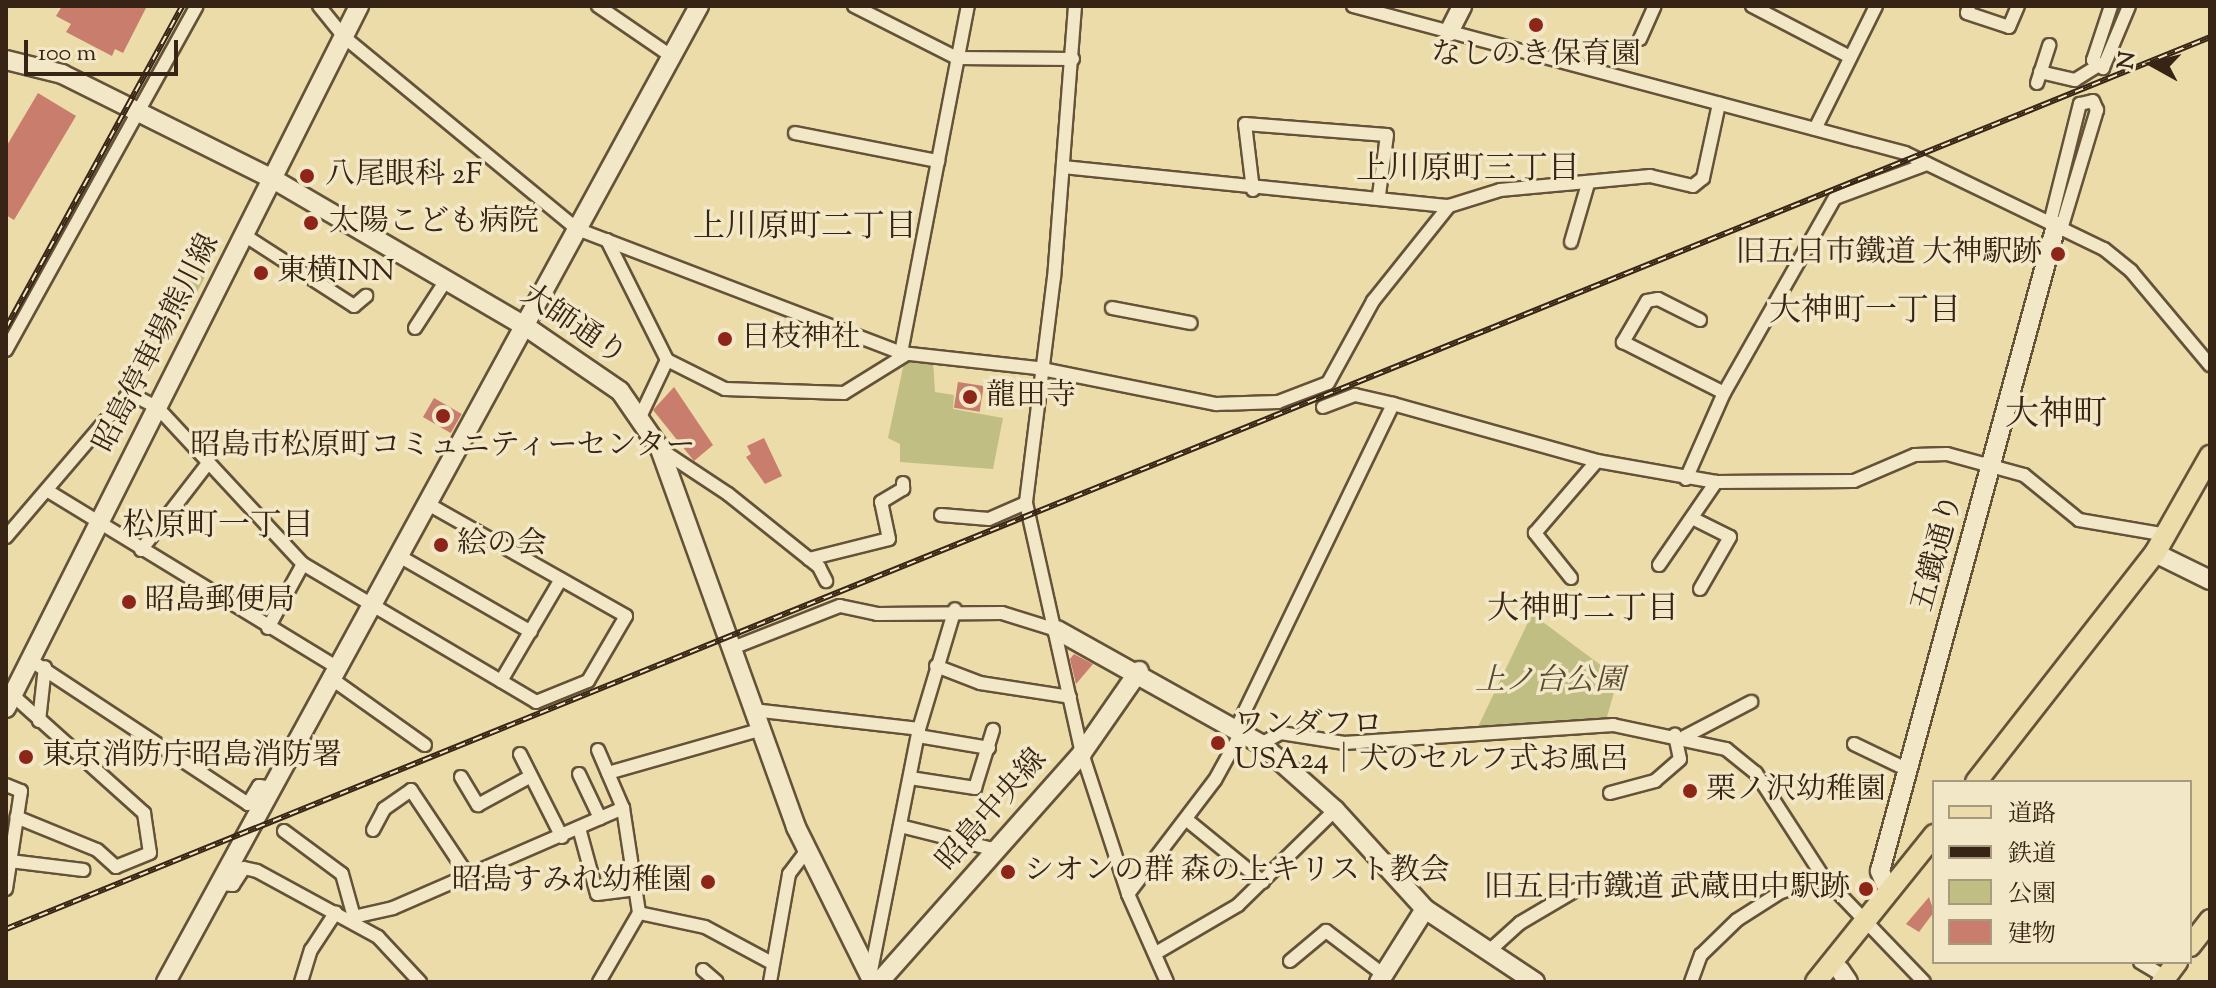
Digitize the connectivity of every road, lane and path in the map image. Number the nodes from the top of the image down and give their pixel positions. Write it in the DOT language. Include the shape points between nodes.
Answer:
graph roads {
  1 [pos="197,6"];
  2 [pos="319,6"];
  3 [pos="359,6"];
  4 [pos="598,6"];
  5 [pos="699,6"];
  6 [pos="854,6"];
  7 [pos="968,6"];
  8 [pos="1075,6"];
  9 [pos="1353,6"];
  10 [pos="1462,6"];
  11 [pos="1655,6"];
  12 [pos="1752,6"];
  13 [pos="1786,6"];
  14 [pos="1876,6"];
  15 [pos="1969,6"];
  16 [pos="2018,6"];
  17 [pos="2111,6"];
  18 [pos="2129,6"];
  19 [pos="1781,20"];
  20 [pos="1449,32"];
  21 [pos="344,37"];
  22 [pos="1640,39"];
  23 [pos="2049,45"];
  24 [pos="671,56"];
  25 [pos="1850,57"];
  26 [pos="957,58"];
  27 [pos="1073,59"];
  28 [pos="6,60"];
  29 [pos="2097,66"];
  30 [pos="1719,104"];
  31 [pos="135,112"];
  32 [pos="1815,129"];
  33 [pos="795,133"];
  34 [pos="938,161"];
  35 [pos="1927,164"];
  36 [pos="1063,167"];
  37 [pos="273,179"];
  38 [pos="1588,184"];
  39 [pos="1253,190"];
  40 [pos="1379,195"];
  41 [pos="1449,206"];
  42 [pos="2056,226"];
  43 [pos="577,229"];
  44 [pos="244,235"];
  45 [pos="607,240"];
  46 [pos="1571,242"];
  47 [pos="446,280"];
  48 [pos="366,296"];
  49 [pos="1117,307"];
  50 [pos="1700,320"];
  51 [pos="1191,323"];
  52 [pos="525,326"];
  53 [pos="415,328"];
  54 [pos="6,350"];
  55 [pos="904,353"];
  56 [pos="667,360"];
  57 [pos="2210,365"];
  58 [pos="1043,371"];
  59 [pos="1724,393"];
  60 [pos="1393,404"];
  61 [pos="157,407"];
  62 [pos="1323,407"];
  63 [pos="641,415"];
  64 [pos="660,449"];
  65 [pos="2210,456"];
  66 [pos="1597,461"];
  67 [pos="209,462"];
  68 [pos="1991,465"];
  69 [pos="1686,479"];
  70 [pos="1716,482"];
  71 [pos="903,483"];
  72 [pos="2210,485"];
  73 [pos="48,491"];
  74 [pos="1026,503"];
  75 [pos="428,504"];
  76 [pos="941,515"];
  77 [pos="1694,519"];
  78 [pos="99,523"];
  79 [pos="2167,535"];
  80 [pos="6,537"];
  81 [pos="141,550"];
  82 [pos="399,556"];
  83 [pos="2160,556"];
  84 [pos="809,559"];
  85 [pos="303,564"];
  86 [pos="1659,565"];
  87 [pos="1571,578"];
  88 [pos="561,579"];
  89 [pos="2210,580"];
  90 [pos="826,581"];
  91 [pos="1700,589"];
  92 [pos="374,603"];
  93 [pos="955,609"];
  94 [pos="268,628"];
  95 [pos="1057,630"];
  96 [pos="531,632"];
  97 [pos="730,649"];
  98 [pos="37,664"];
  99 [pos="936,666"];
  100 [pos="1139,671"];
  101 [pos="335,674"];
  102 [pos="501,681"];
  103 [pos="8,697"];
  104 [pos="1070,697"];
  105 [pos="1751,702"];
  106 [pos="753,710"];
  107 [pos="39,721"];
  108 [pos="1240,729"];
  109 [pos="759,730"];
  110 [pos="993,730"];
  111 [pos="919,733"];
  112 [pos="1679,736"];
  113 [pos="1261,744"];
  114 [pos="1854,744"];
  115 [pos="425,745"];
  116 [pos="989,748"];
  117 [pos="598,750"];
  118 [pos="1082,753"];
  119 [pos="520,754"];
  120 [pos="1908,770"];
  121 [pos="608,773"];
  122 [pos="579,774"];
  123 [pos="531,776"];
  124 [pos="461,777"];
  125 [pos="910,778"];
  126 [pos="1978,780"];
  127 [pos="1992,780"];
  128 [pos="6,785"];
  129 [pos="273,788"];
  130 [pos="1610,793"];
  131 [pos="623,808"];
  132 [pos="1335,810"];
  133 [pos="16,817"];
  134 [pos="600,818"];
  135 [pos="1187,820"];
  136 [pos="900,826"];
  137 [pos="579,828"];
  138 [pos="373,830"];
  139 [pos="284,831"];
  140 [pos="562,837"];
  141 [pos="1932,837"];
  142 [pos="807,850"];
  143 [pos="996,850"];
  144 [pos="1932,855"];
  145 [pos="10,861"];
  146 [pos="83,870"];
  147 [pos="469,877"];
  148 [pos="1824,878"];
  149 [pos="1263,882"];
  150 [pos="220,884"];
  151 [pos="6,889"];
  152 [pos="635,889"];
  153 [pos="1576,890"];
  154 [pos="1888,890"];
  155 [pos="1128,894"];
  156 [pos="1425,909"];
  157 [pos="336,912"];
  158 [pos="639,913"];
  159 [pos="352,918"];
  160 [pos="2210,920"];
  161 [pos="1870,924"];
  162 [pos="2192,943"];
  163 [pos="1488,952"];
  164 [pos="1156,953"];
  165 [pos="1290,961"];
  166 [pos="772,963"];
  167 [pos="2145,964"];
  168 [pos="703,970"];
  169 [pos="2168,974"];
  170 [pos="1382,978"];
  171 [pos="1839,978"];
  172 [pos="412,980"];
  173 [pos="874,980"];
  174 [pos="166,982"];
  175 [pos="301,982"];
  176 [pos="599,982"];
  177 [pos="717,982"];
  178 [pos="770,982"];
  179 [pos="1167,982"];
  180 [pos="1535,982"];
  181 [pos="1691,982"];
  182 [pos="1816,982"];
  183 [pos="1924,982"];
  1 -- 31 [label="street"];
  2 -- 21 [label="street"];
  3 -- 21 [label="street, 昭島停車場熊川線"];
  4 -- 24 [label="street"];
  5 -- 24 [label="street"];
  6 -- 26 [label="street"];
  7 -- 26 [label="street"];
  8 -- 27 [label="street"];
  9 -- 20 [label="street"];
  10 -- 20 [label="street"];
  11 -- 22 [label="street"];
  12 -- 19 [label="street"];
  13 -- 19 [label="street"];
  14 -- 25 [label="street"];
  15 -- 16 [label="street" via="1967,13 2009,27"];
  17 -- 29 [label="street" via="2094,57"];
  18 -- 29 [label="street" via="2109,64"];
  19 -- 25 [label="street"];
  20 -- 30 [label="street"];
  21 -- 37 [label="street, 昭島停車場熊川線"];
  21 -- 43 [label="street"];
  23 -- 29 [label="street" via="2039,78 2075,80"];
  24 -- 43 [label="street"];
  25 -- 32 [label="street"];
  26 -- 27 [label="street"];
  26 -- 34 [label="street"];
  27 -- 36 [label="street"];
  28 -- 31 [label="street, 大師通り" via="62,74"];
  30 -- 32 [label="street"];
  30 -- 38 [label="street" via="1703,178 1693,186 1650,176"];
  31 -- 37 [label="street, 大師通り"];
  31 -- 54 [label="street"];
  32 -- 35 [label="street"];
  33 -- 34 [label="street"];
  34 -- 55 [label="street"];
  35 -- 42 [label="street"];
  35 -- 59 [label="street" via="1835,198"];
  36 -- 39 [label="street"];
  36 -- 58 [label="street"];
  37 -- 44 [label="street, 昭島停車場熊川線"];
  37 -- 47 [label="street, 大師通り"];
  38 -- 41 [label="street" via="1500,190"];
  38 -- 46 [label="street"];
  39 -- 40 [label="street"];
  39 -- 40 [label="street" via="1245,124 1387,135"];
  40 -- 41 [label="street"];
  41 -- 58 [label="street" via="1373,301 1328,383 1316,390 1278,402 1216,404"];
  42 -- 42 [label="street" via="2080,104 2093,101 2097,110"];
  42 -- 57 [label="street" via="2131,271"];
  42 -- 68 [label="street, 五鐵通り"];
  43 -- 45 [label="street"];
  43 -- 52 [label="street"];
  44 -- 48 [label="street" via="354,306"];
  44 -- 61 [label="street, 昭島停車場熊川線"];
  45 -- 55 [label="street"];
  45 -- 56 [label="street"];
  47 -- 52 [label="street, 大師通り"];
  47 -- 53 [label="street"];
  49 -- 51 [label="street"];
  50 -- 59 [label="street" via="1658,299 1647,301 1623,342"];
  52 -- 63 [label="street, 大師通り" via="587,364"];
  52 -- 75 [label="street"];
  55 -- 56 [label="street" via="844,393 725,389"];
  55 -- 58 [label="street"];
  56 -- 63 [label="street"];
  58 -- 74 [label="street"];
  59 -- 69 [label="street"];
  60 -- 62 [label="street" via="1355,395"];
  60 -- 66 [label="street"];
  60 -- 108 [label="street"];
  61 -- 67 [label="street"];
  61 -- 73 [label="street" via="129,393"];
  61 -- 78 [label="street, 昭島停車場熊川線"];
  63 -- 64 [label="street, 大師通り"];
  64 -- 84 [label="street"];
  64 -- 97 [label="street, 大師通り"];
  65 -- 79 [label="main road"];
  66 -- 69 [label="street"];
  66 -- 87 [label="street" via="1535,533"];
  67 -- 81 [label="street"];
  67 -- 85 [label="street"];
  68 -- 70 [label="street" via="1947,454 1915,455 1854,481"];
  68 -- 79 [label="street" via="2024,475 2079,520"];
  68 -- 120 [label="street, 五鐵通り"];
  69 -- 70 [label="street"];
  70 -- 77 [label="street"];
  71 -- 84 [label="street" via="903,489 881,502 889,539"];
  72 -- 83 [label="main road"];
  73 -- 78 [label="street"];
  73 -- 80 [label="street"];
  74 -- 76 [label="street" via="989,519"];
  74 -- 95 [label="street"];
  75 -- 82 [label="street"];
  75 -- 88 [label="street"];
  77 -- 86 [label="street"];
  77 -- 91 [label="street" via="1730,537"];
  78 -- 81 [label="street"];
  78 -- 98 [label="street, 昭島停車場熊川線"];
  79 -- 83 [label="main road"];
  81 -- 94 [label="street"];
  82 -- 92 [label="street"];
  82 -- 96 [label="street"];
  83 -- 89 [label="street"];
  83 -- 126 [label="main road"];
  83 -- 127 [label="main road"];
  84 -- 90 [label="street"];
  85 -- 92 [label="street"];
  85 -- 94 [label="street"];
  88 -- 96 [label="street"];
  88 -- 102 [label="street" via="626,616 588,681 536,702"];
  92 -- 101 [label="street"];
  92 -- 102 [label="street"];
  93 -- 95 [label="street" via="1002,613"];
  93 -- 97 [label="street" via="877,614 840,606"];
  93 -- 99 [label="street"];
  94 -- 101 [label="street"];
  95 -- 100 [label="street"];
  95 -- 104 [label="street"];
  96 -- 102 [label="street"];
  97 -- 106 [label="street, 大師通り"];
  98 -- 103 [label="street, 昭島停車場熊川線"];
  98 -- 107 [label="street"];
  98 -- 129 [label="street" via="248,804 259,786"];
  99 -- 104 [label="street" via="980,683"];
  99 -- 111 [label="street"];
  100 -- 108 [label="street"];
  100 -- 118 [label="street, 昭島中央線"];
  101 -- 115 [label="street"];
  101 -- 129 [label="street"];
  103 -- 107 [label="street"];
  104 -- 118 [label="street"];
  105 -- 112 [label="street"];
  106 -- 109 [label="street, 大師通り"];
  106 -- 111 [label="street"];
  107 -- 133 [label="street" via="144,813 150,853 116,867 97,850"];
  108 -- 113 [label="street"];
  108 -- 135 [label="street"];
  109 -- 121 [label="street"];
  109 -- 142 [label="street, 大師通り"];
  110 -- 116 [label="street"];
  111 -- 116 [label="street"];
  111 -- 125 [label="street"];
  112 -- 113 [label="street" via="1613,725 1344,743 1281,733"];
  112 -- 130 [label="street" via="1680,759 1655,781"];
  112 -- 148 [label="street" via="1747,762"];
  113 -- 132 [label="street"];
  114 -- 120 [label="street"];
  116 -- 125 [label="street" via="975,788"];
  117 -- 121 [label="street"];
  118 -- 143 [label="street, 昭島中央線"];
  118 -- 155 [label="street"];
  119 -- 123 [label="street"];
  120 -- 154 [label="street, 五鐵通り" via="1880,871"];
  121 -- 131 [label="street"];
  122 -- 134 [label="street"];
  123 -- 124 [label="street" via="478,805"];
  123 -- 140 [label="street"];
  125 -- 136 [label="street"];
  128 -- 133 [label="street" via="21,791"];
  129 -- 150 [label="street"];
  131 -- 134 [label="street"];
  131 -- 152 [label="street"];
  132 -- 149 [label="street"];
  132 -- 156 [label="street"];
  133 -- 145 [label="street"];
  134 -- 137 [label="street"];
  135 -- 149 [label="street"];
  135 -- 155 [label="street"];
  136 -- 143 [label="street"];
  136 -- 173 [label="street"];
  137 -- 140 [label="street"];
  137 -- 152 [label="street" via="597,894"];
  138 -- 147 [label="street" via="384,809 411,790"];
  139 -- 159 [label="street" via="342,874"];
  140 -- 147 [label="street"];
  141 -- 154 [label="main road"];
  142 -- 166 [label="street" via="789,874"];
  142 -- 173 [label="street, 大師通り"];
  143 -- 173 [label="street, 昭島中央線"];
  144 -- 161 [label="main road"];
  145 -- 146 [label="street"];
  145 -- 151 [label="street"];
  147 -- 159 [label="street"];
  148 -- 161 [label="street"];
  148 -- 181 [label="street" via="1781,892 1737,920 1701,955"];
  149 -- 164 [label="street" via="1238,905"];
  150 -- 157 [label="street" via="233,885 244,868"];
  150 -- 174 [label="street"];
  152 -- 158 [label="street"];
  153 -- 163 [label="street" via="1520,923"];
  154 -- 161 [label="main road"];
  155 -- 164 [label="street"];
  156 -- 163 [label="street"];
  156 -- 170 [label="street"];
  157 -- 159 [label="street"];
  157 -- 175 [label="street" via="311,950"];
  158 -- 166 [label="street" via="705,927"];
  158 -- 176 [label="street"];
  159 -- 172 [label="street" via="378,937"];
  160 -- 162 [label="main road"];
  161 -- 171 [label="main road"];
  161 -- 182 [label="main road"];
  161 -- 183 [label="street"];
  163 -- 180 [label="street"];
  164 -- 179 [label="street"];
  165 -- 170 [label="street" via="1326,931"];
  166 -- 178 [label="street"];
  167 -- 169 [label="street"];
  168 -- 177 [label="street"];
}
